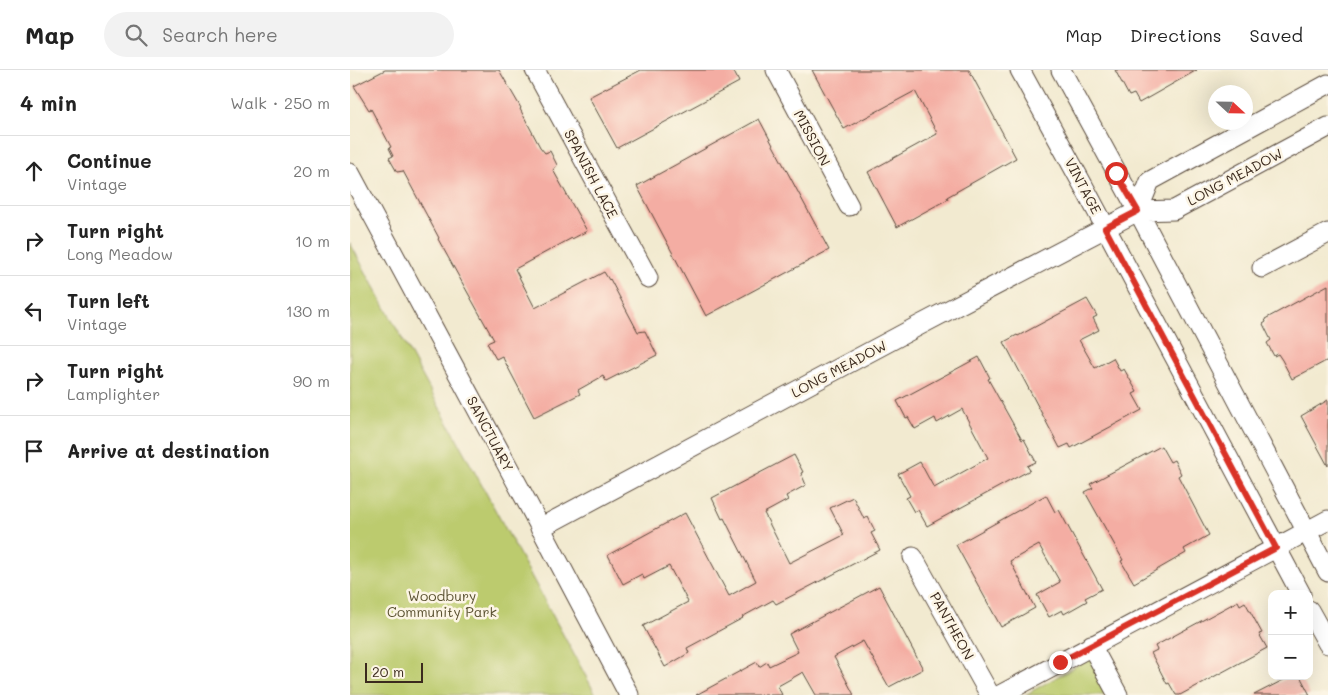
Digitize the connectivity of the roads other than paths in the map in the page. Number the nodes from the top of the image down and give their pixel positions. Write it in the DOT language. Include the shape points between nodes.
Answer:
graph roads {
  1 [pos="776,70"];
  2 [pos="1020,70"];
  3 [pos="1061,70"];
  4 [pos="543,73"];
  5 [pos="1328,84"];
  6 [pos="1328,128"];
  7 [pos="350,173"];
  8 [pos="849,206"];
  9 [pos="1138,211"];
  10 [pos="1105,228"];
  11 [pos="1328,233"];
  12 [pos="1262,268"];
  13 [pos="648,278"];
  14 [pos="1328,520"];
  15 [pos="540,528"];
  16 [pos="1306,532"];
  17 [pos="1276,548"];
  18 [pos="913,557"];
  19 [pos="1328,572"];
  20 [pos="1298,590"];
  21 [pos="1313,617"];
  22 [pos="1328,644"];
  23 [pos="1091,645"];
  24 [pos="629,695"];
  25 [pos="990,695"];
  26 [pos="1000,695"];
  27 [pos="1118,695"];
  1 -- 8 [label="street, MISSION"];
  2 -- 10 [label="street, VINTAGE"];
  3 -- 9 [label="street"];
  4 -- 13 [label="street, SPANISH LACE"];
  5 -- 9 [label="street" via="1150,181"];
  6 -- 9 [label="street, LONG MEADOW" via="1174,210"];
  7 -- 15 [label="street, SANCTUARY"];
  9 -- 10 [label="street, LONG MEADOW"];
  9 -- 16 [label="street"];
  10 -- 15 [label="street, LONG MEADOW"];
  10 -- 17 [label="street, VINTAGE"];
  11 -- 12 [label="street"];
  14 -- 16 [label="street"];
  15 -- 24 [label="street, SANCTUARY"];
  16 -- 17 [label="street"];
  16 -- 19 [label="street"];
  17 -- 20 [label="street, VINTAGE"];
  17 -- 23 [label="street"];
  18 -- 25 [label="street, PANTHEON"];
  21 -- 22 [label="street"];
  23 -- 26 [label="street"];
  23 -- 27 [label="street"];
}
